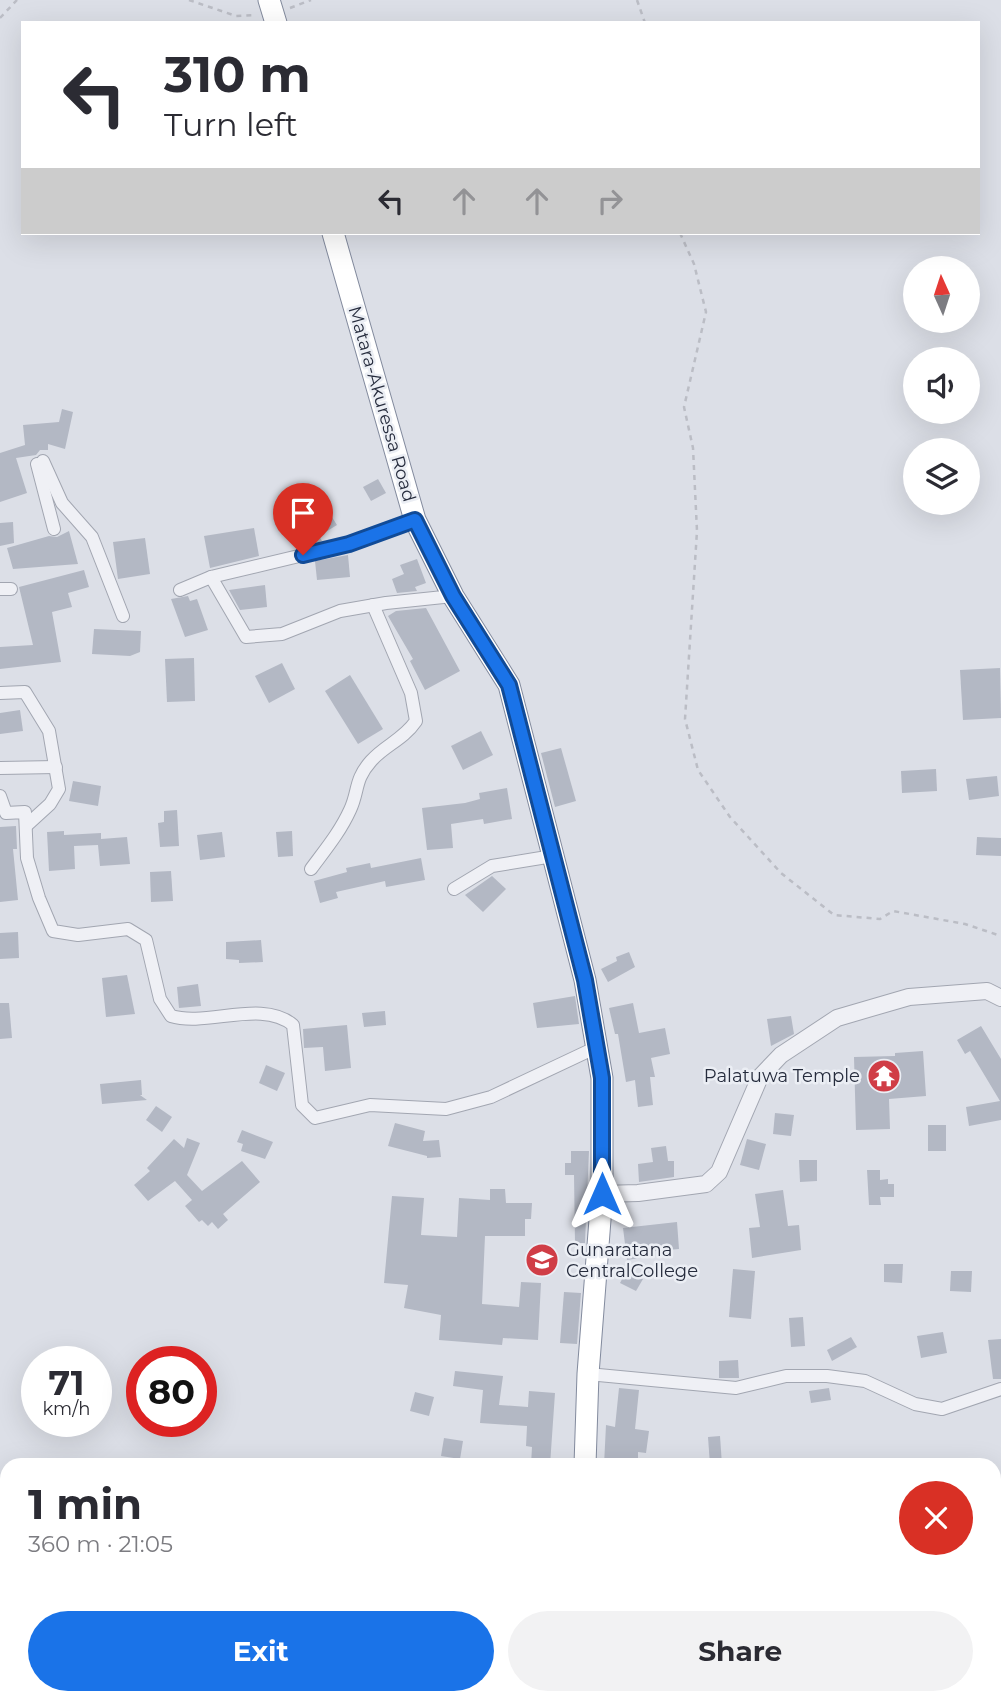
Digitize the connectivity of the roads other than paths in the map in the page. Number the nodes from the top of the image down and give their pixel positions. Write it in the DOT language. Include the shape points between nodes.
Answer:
graph roads {
  1 [pos="334,235"];
  2 [pos="415,520"];
  3 [pos="54,529"];
  4 [pos="211,577"];
  5 [pos="180,590"];
  6 [pos="453,596"];
  7 [pos="373,606"];
  8 [pos="123,615"];
  9 [pos="0,694"];
  10 [pos="1,705"];
  11 [pos="56,767"];
  12 [pos="0,768"];
  13 [pos="0,796"];
  14 [pos="27,825"];
  15 [pos="553,856"];
  16 [pos="311,869"];
  17 [pos="454,889"];
  18 [pos="1001,998"];
  19 [pos="597,1048"];
  20 [pos="602,1194"];
  21 [pos="588,1374"];
  22 [pos="1001,1389"];
  23 [pos="585,1458"];
  1 -- 2 [label="highway, Matara-Akuressa Road"];
  2 -- 4 [label="street" via="349,544"];
  2 -- 6 [label="highway, Matara-Akuressa Road"];
  3 -- 8 [label="street" via="40,462 62,503 92,537"];
  4 -- 5 [label="street"];
  4 -- 7 [label="street" via="246,637 282,634 340,611"];
  6 -- 7 [label="street"];
  6 -- 15 [label="highway, Matara-Akuressa Road" via="509,685"];
  7 -- 16 [label="street" via="411,693 416,721 406,735 372,760 355,785 352,807 339,831"];
  9 -- 10 [label="street"];
  9 -- 11 [label="street" via="25,692 49,731"];
  11 -- 12 [label="street"];
  11 -- 14 [label="street" via="59,789"];
  13 -- 14 [label="street" via="6,813 25,812"];
  14 -- 19 [label="street" via="27,858 53,931 78,935 128,929 146,940 160,999 171,1016 186,1021 231,1015 282,1016 293,1026 302,1105 315,1118 370,1105 446,1109 491,1097"];
  15 -- 17 [label="street" via="492,866"];
  15 -- 19 [label="highway, Matara-Akuressa Road"];
  18 -- 20 [label="street" via="987,991 909,997 837,1018 781,1055 760,1077 719,1172 706,1184"];
  19 -- 20 [label="highway, Matara-Akuressa Road" via="602,1078"];
  20 -- 21 [label="highway, Matara-Akuressa Road"];
  21 -- 22 [label="street" via="736,1388 786,1376 827,1376 865,1381 915,1404 942,1409"];
  21 -- 23 [label="highway, Matara-Akuressa Road"];
}
